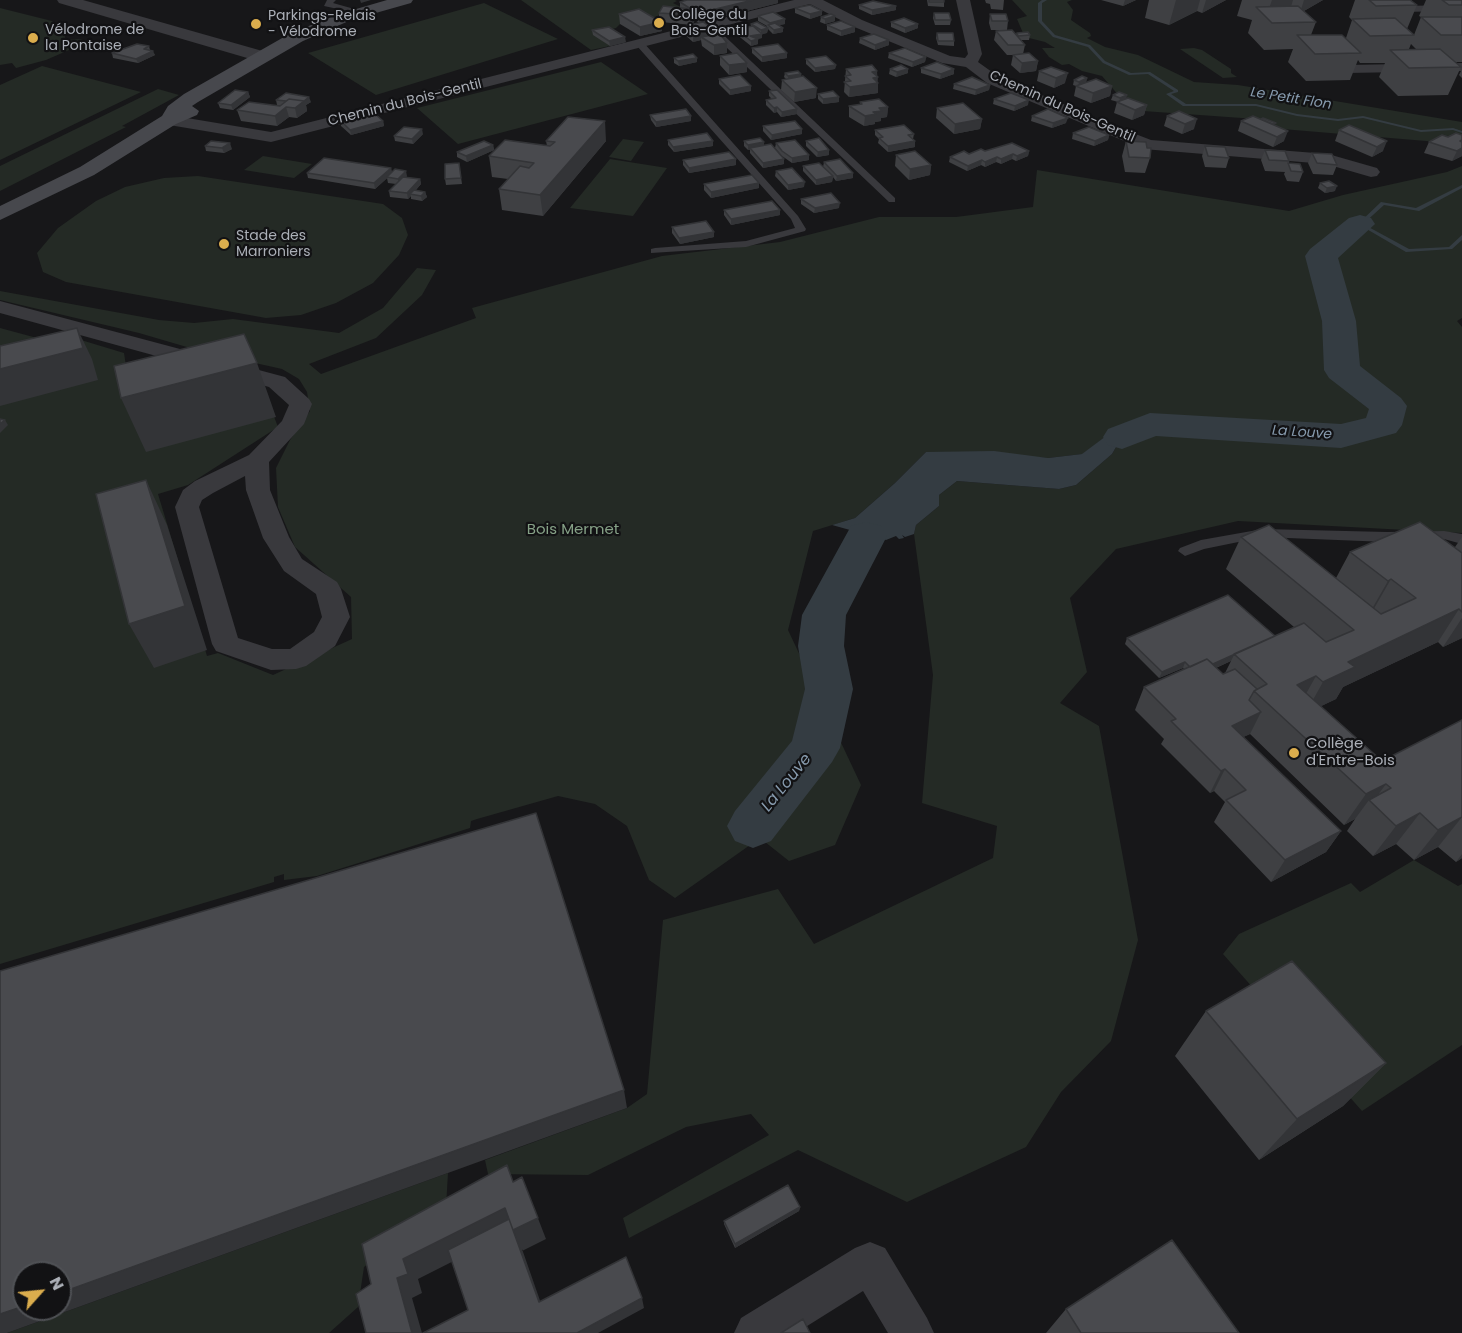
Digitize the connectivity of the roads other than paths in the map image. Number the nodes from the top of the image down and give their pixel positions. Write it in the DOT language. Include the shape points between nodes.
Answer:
graph roads {
  1 [pos="65,0"];
  2 [pos="93,0"];
  3 [pos="332,0"];
  4 [pos="811,0"];
  5 [pos="963,0"];
  6 [pos="400,1"];
  7 [pos="1462,8"];
  8 [pos="1398,9"];
  9 [pos="361,12"];
  10 [pos="709,26"];
  11 [pos="642,43"];
  12 [pos="267,53"];
  13 [pos="970,63"];
  14 [pos="1462,67"];
  15 [pos="1347,69"];
  16 [pos="169,120"];
  17 [pos="1371,172"];
  18 [pos="892,200"];
  19 [pos="0,214"];
  20 [pos="655,251"];
  21 [pos="0,307"];
  22 [pos="257,460"];
  23 [pos="1462,539"];
  24 [pos="1185,551"];
  25 [pos="756,1333"];
  26 [pos="912,1333"];
  1 -- 12 [label="street"];
  2 -- 12 [label="street"];
  3 -- 9 [label="lane" via="327,4"];
  4 -- 10 [label="street, Chemin du Bois-Gentil"];
  4 -- 13 [label="street, Chemin du Bois-Gentil" via="947,60"];
  5 -- 13 [label="street, Chemin du Bois-Gentil" via="975,54"];
  6 -- 9 [label="main road"];
  7 -- 8 [label="street"];
  9 -- 12 [label="main road"];
  10 -- 11 [label="street, Chemin du Bois-Gentil"];
  10 -- 18 [label="lane"];
  11 -- 16 [label="street, Chemin du Bois-Gentil" via="271,137"];
  11 -- 20 [label="lane" via="801,229 746,244"];
  12 -- 16 [label="main road" via="221,81 193,109"];
  13 -- 17 [label="street, Chemin du Bois-Gentil" via="993,80 1149,145 1328,159"];
  14 -- 15 [label="street"];
  16 -- 19 [label="main road" via="87,171"];
  21 -- 22 [label="street" via="277,382 301,404 292,424"];
  22 -- 22 [label="street" via="258,490 276,538 293,565 328,590 336,617 325,639 296,659 271,660 226,644 187,507 192,496"];
  23 -- 24 [label="lane" via="1444,535 1263,533"];
  25 -- 26 [label="street" via="870,1263"];
}
